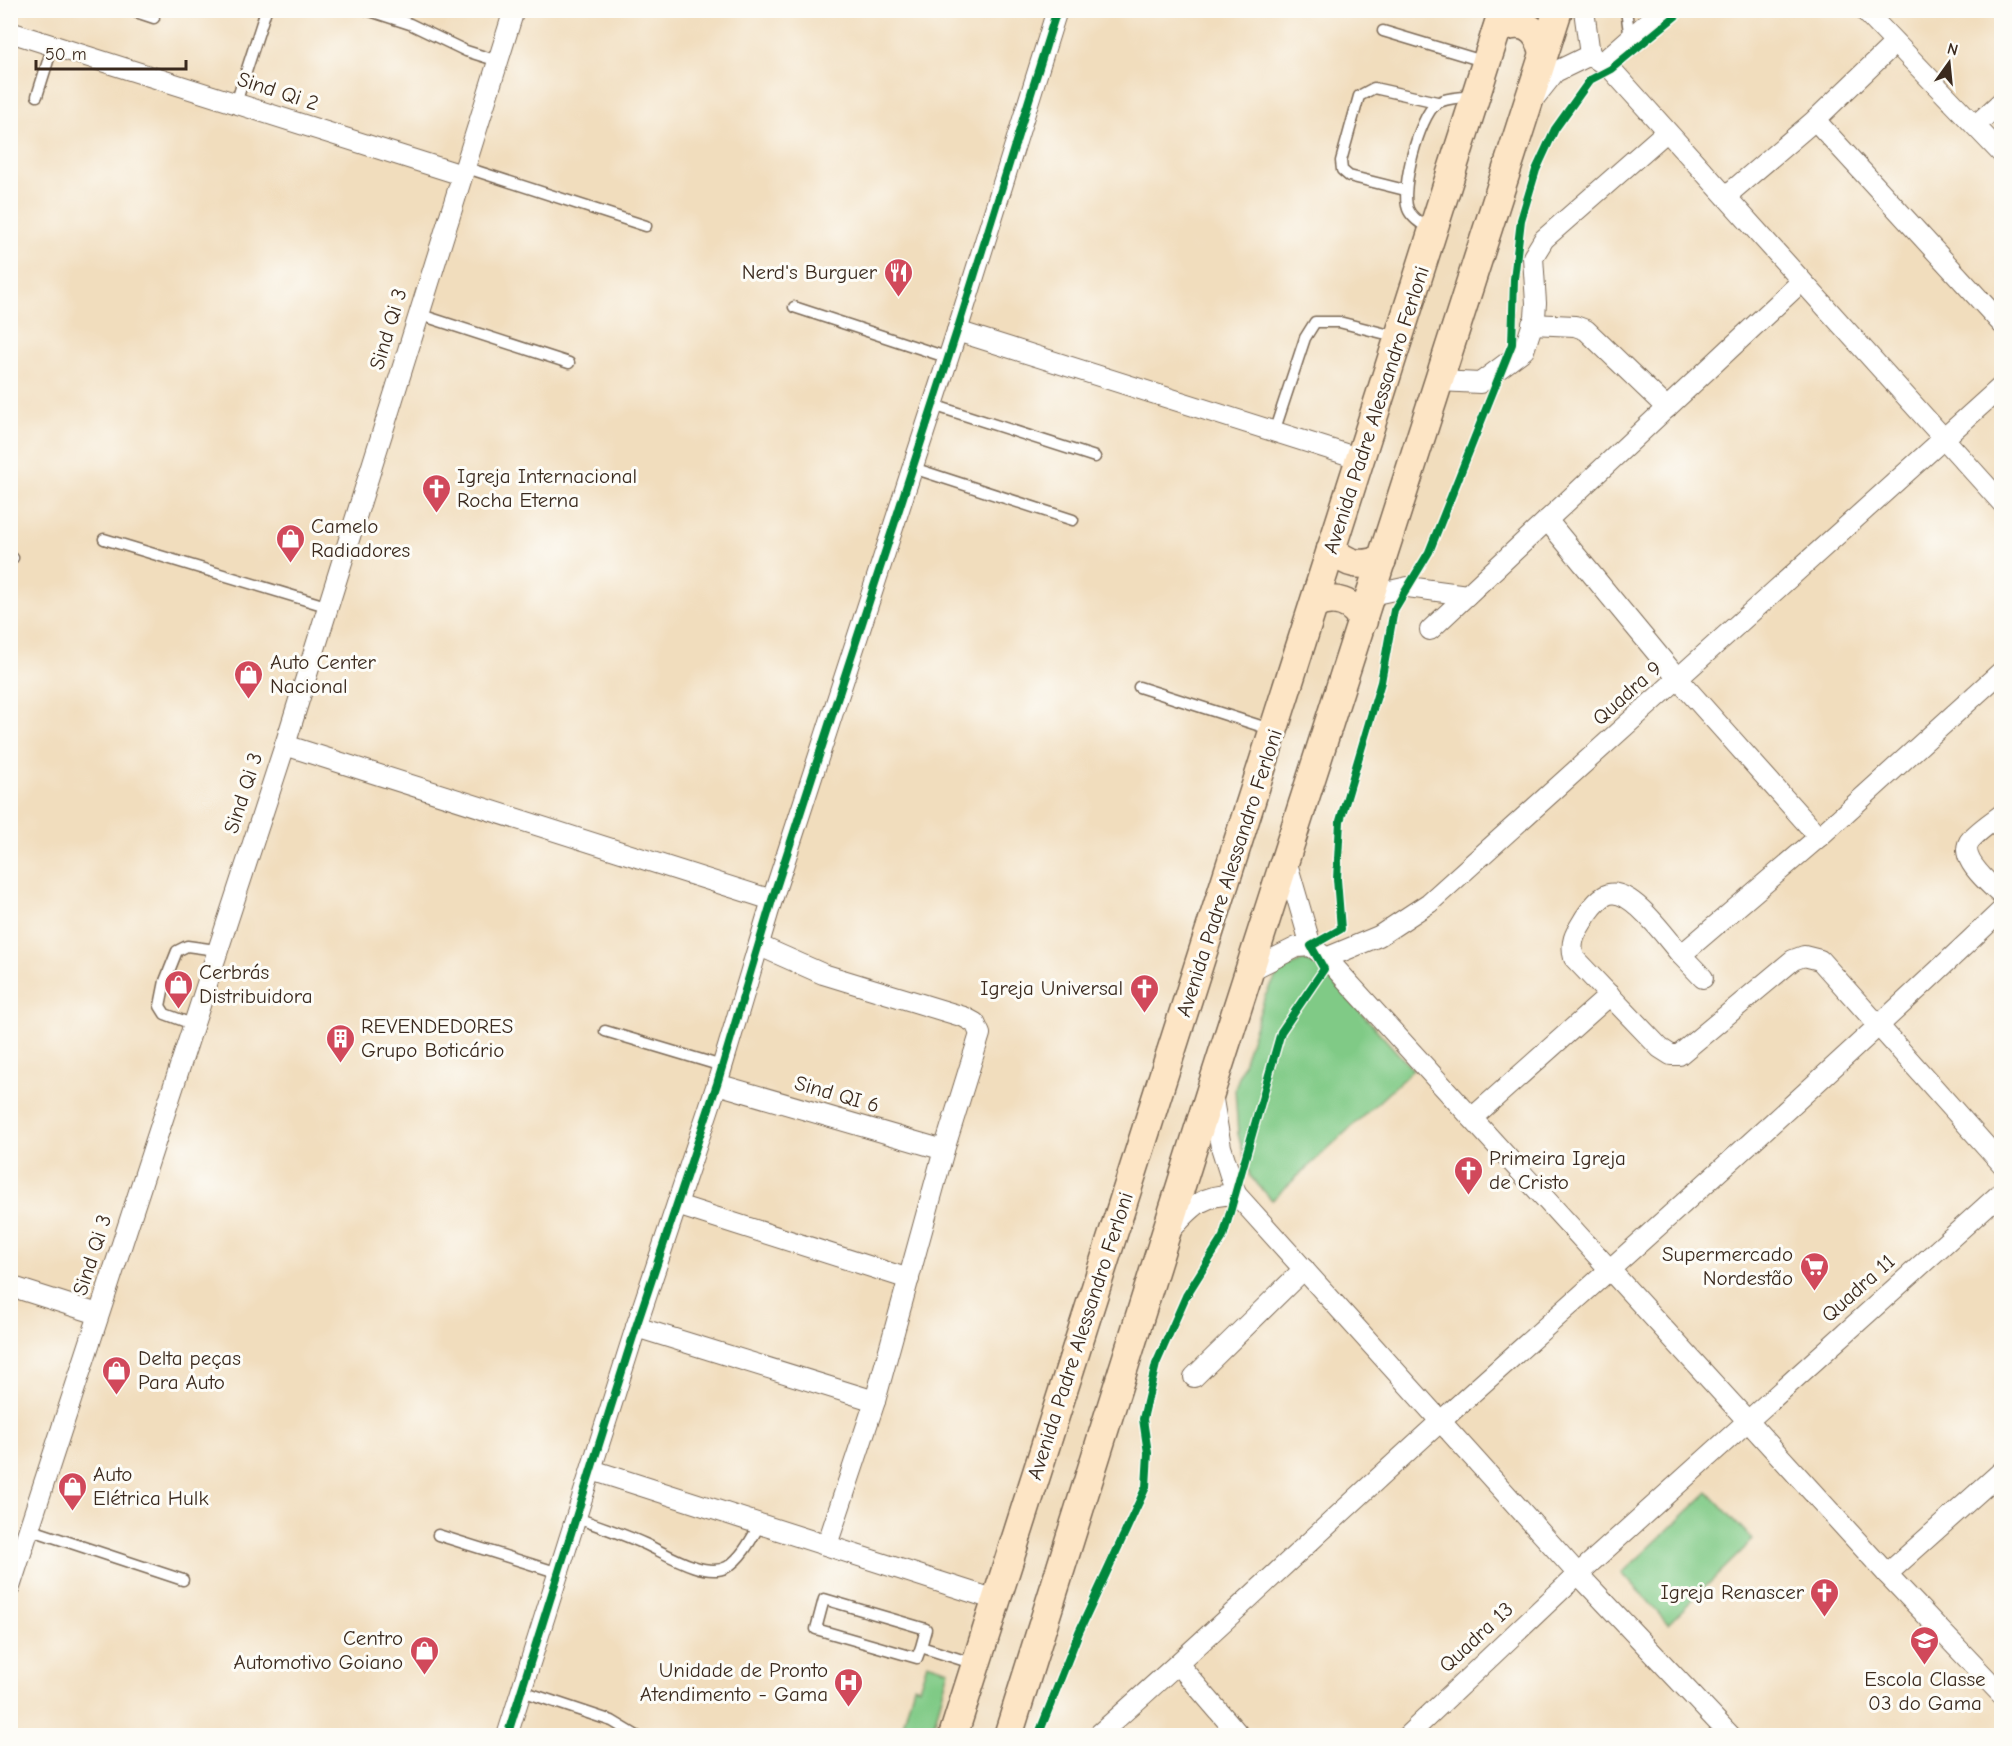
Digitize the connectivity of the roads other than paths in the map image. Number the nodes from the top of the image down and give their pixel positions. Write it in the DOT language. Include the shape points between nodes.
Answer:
graph roads {
  1 [pos="130,10"];
  2 [pos="266,10"];
  3 [pos="367,10"];
  4 [pos="514,10"];
  5 [pos="1057,10"];
  6 [pos="1558,10"];
  7 [pos="1584,10"];
  8 [pos="1626,10"];
  9 [pos="1662,10"];
  10 [pos="1864,10"];
  11 [pos="154,18"];
  12 [pos="1500,20"];
  13 [pos="10,32"];
  14 [pos="1383,32"];
  15 [pos="1630,39"];
  16 [pos="1895,43"];
  17 [pos="53,45"];
  18 [pos="1544,52"];
  19 [pos="1597,58"];
  20 [pos="498,61"];
  21 [pos="1486,62"];
  22 [pos="37,96"];
  23 [pos="1475,96"];
  24 [pos="2001,101"];
  25 [pos="1437,102"];
  26 [pos="236,103"];
  27 [pos="1525,111"];
  28 [pos="1815,120"];
  29 [pos="1976,125"];
  30 [pos="1666,132"];
  31 [pos="2001,154"];
  32 [pos="463,171"];
  33 [pos="1405,190"];
  34 [pos="1726,196"];
  35 [pos="646,226"];
  36 [pos="1432,232"];
  37 [pos="1801,282"];
  38 [pos="794,307"];
  39 [pos="418,314"];
  40 [pos="1532,324"];
  41 [pos="2001,324"];
  42 [pos="957,331"];
  43 [pos="1400,337"];
  44 [pos="949,358"];
  45 [pos="569,363"];
  46 [pos="1439,381"];
  47 [pos="2001,386"];
  48 [pos="933,405"];
  49 [pos="1667,408"];
  50 [pos="1274,432"];
  51 [pos="1943,439"];
  52 [pos="1095,457"];
  53 [pos="1361,459"];
  54 [pos="913,468"];
  55 [pos="2001,503"];
  56 [pos="1073,520"];
  57 [pos="1547,520"];
  58 [pos="104,539"];
  59 [pos="1331,549"];
  60 [pos="1382,560"];
  61 [pos="1467,595"];
  62 [pos="1314,605"];
  63 [pos="326,606"];
  64 [pos="1367,608"];
  65 [pos="1430,630"];
  66 [pos="2001,671"];
  67 [pos="1679,680"];
  68 [pos="1139,687"];
  69 [pos="1274,730"];
  70 [pos="285,745"];
  71 [pos="2001,814"];
  72 [pos="1819,837"];
  73 [pos="1286,860"];
  74 [pos="2001,897"];
  75 [pos="772,900"];
  76 [pos="2001,910"];
  77 [pos="760,946"];
  78 [pos="216,950"];
  79 [pos="1318,951"];
  80 [pos="1681,955"];
  81 [pos="1251,970"];
  82 [pos="1703,978"];
  83 [pos="1610,995"];
  84 [pos="192,1024"];
  85 [pos="1876,1025"];
  86 [pos="605,1031"];
  87 [pos="719,1075"];
  88 [pos="1211,1090"];
  89 [pos="1472,1118"];
  90 [pos="944,1150"];
  91 [pos="2001,1164"];
  92 [pos="2001,1192"];
  93 [pos="1236,1194"];
  94 [pos="677,1205"];
  95 [pos="1167,1236"];
  96 [pos="1304,1269"];
  97 [pos="1612,1269"];
  98 [pos="909,1279"];
  99 [pos="10,1286"];
  100 [pos="98,1314"];
  101 [pos="636,1326"];
  102 [pos="1194,1377"];
  103 [pos="875,1401"];
  104 [pos="1747,1419"];
  105 [pos="1442,1421"];
  106 [pos="592,1470"];
  107 [pos="2001,1471"];
  108 [pos="577,1518"];
  109 [pos="760,1524"];
  110 [pos="29,1529"];
  111 [pos="438,1535"];
  112 [pos="827,1545"];
  113 [pos="559,1572"];
  114 [pos="1578,1574"];
  115 [pos="1887,1574"];
  116 [pos="183,1580"];
  117 [pos="10,1587"];
  118 [pos="996,1600"];
  119 [pos="921,1647"];
  120 [pos="976,1664"];
  121 [pos="1178,1664"];
  122 [pos="522,1691"];
  123 [pos="2001,1695"];
  124 [pos="1725,1733"];
  125 [pos="507,1736"];
  126 [pos="637,1736"];
  127 [pos="953,1736"];
  128 [pos="1008,1736"];
  129 [pos="1097,1736"];
  130 [pos="1240,1736"];
  131 [pos="1407,1736"];
  1 -- 11 [label="lane"];
  2 -- 26 [label="lane"];
  3 -- 20 [label="lane"];
  4 -- 20 [label="street, Sind Qi 3"];
  5 -- 42 [label="street"];
  6 -- 18 [label="main road"];
  7 -- 19 [label="street"];
  8 -- 15 [label="lane"];
  9 -- 15 [label="street"];
  10 -- 16 [label="street"];
  12 -- 18 [label="main road" via="1535,32"];
  12 -- 21 [label="main road, Avenida Padre Alessandro Ferloni"];
  13 -- 17 [label="street, Sind Qi 2"];
  14 -- 21 [label="lane"];
  15 -- 19 [label="street"];
  16 -- 28 [label="street"];
  16 -- 29 [label="street"];
  17 -- 22 [label="lane"];
  17 -- 26 [label="street, Sind Qi 2"];
  18 -- 27 [label="main road"];
  19 -- 27 [label="street" via="1555,72"];
  19 -- 30 [label="street"];
  20 -- 32 [label="street, Sind Qi 3"];
  21 -- 23 [label="main road, Avenida Padre Alessandro Ferloni"];
  23 -- 25 [label="lane"];
  23 -- 36 [label="main road, Avenida Padre Alessandro Ferloni"];
  24 -- 29 [label="street"];
  25 -- 33 [label="lane" via="1422,123"];
  25 -- 33 [label="lane" via="1374,88 1359,96 1342,170 1349,176"];
  26 -- 32 [label="street, Sind Qi 2"];
  27 -- 46 [label="main road"];
  28 -- 34 [label="street"];
  28 -- 41 [label="street"];
  29 -- 31 [label="street"];
  30 -- 34 [label="street"];
  30 -- 40 [label="street" via="1544,239 1533,257 1536,303"];
  32 -- 35 [label="lane"];
  32 -- 39 [label="street, Sind Qi 3"];
  33 -- 36 [label="lane" via="1409,212"];
  34 -- 37 [label="street"];
  36 -- 43 [label="main road, Avenida Padre Alessandro Ferloni"];
  37 -- 49 [label="street"];
  37 -- 51 [label="street"];
  38 -- 44 [label="lane"];
  39 -- 45 [label="lane"];
  39 -- 63 [label="street, Sind Qi 3"];
  40 -- 46 [label="street" via="1524,350 1480,383"];
  40 -- 49 [label="street" via="1586,330"];
  42 -- 44 [label="street"];
  42 -- 50 [label="street"];
  43 -- 50 [label="lane" via="1340,322 1315,322 1305,338"];
  43 -- 53 [label="main road, Avenida Padre Alessandro Ferloni"];
  44 -- 48 [label="street"];
  46 -- 60 [label="main road"];
  47 -- 51 [label="street, Quadra 9"];
  48 -- 52 [label="lane"];
  48 -- 54 [label="street"];
  49 -- 57 [label="street"];
  50 -- 53 [label="street"];
  51 -- 55 [label="street"];
  51 -- 67 [label="street, Quadra 9"];
  53 -- 59 [label="main road, Avenida Padre Alessandro Ferloni"];
  54 -- 56 [label="lane"];
  54 -- 75 [label="street"];
  57 -- 61 [label="street"];
  57 -- 67 [label="street"];
  58 -- 63 [label="lane"];
  59 -- 60 [label="main road" via="1352,564 1366,566"];
  59 -- 62 [label="main road, Avenida Padre Alessandro Ferloni"];
  60 -- 64 [label="main road"];
  61 -- 64 [label="street" via="1408,587"];
  61 -- 65 [label="street"];
  62 -- 64 [label="main road" via="1341,601"];
  62 -- 69 [label="main road, Avenida Padre Alessandro Ferloni"];
  63 -- 70 [label="street, Sind Qi 3"];
  64 -- 73 [label="main road"];
  66 -- 72 [label="street"];
  67 -- 72 [label="street"];
  67 -- 79 [label="street, Quadra 9" via="1429,903 1379,936"];
  68 -- 69 [label="lane"];
  69 -- 118 [label="main road, Avenida Padre Alessandro Ferloni"];
  70 -- 75 [label="street"];
  70 -- 78 [label="street, Sind Qi 3"];
  71 -- 74 [label="street" via="1969,843 1967,852 1972,865"];
  72 -- 80 [label="street"];
  73 -- 79 [label="street"];
  73 -- 81 [label="main road"];
  75 -- 77 [label="street"];
  76 -- 85 [label="street"];
  77 -- 87 [label="street"];
  77 -- 90 [label="street" via="823,974 975,1023 980,1034"];
  78 -- 84 [label="street, Sind Qi 3"];
  78 -- 84 [label="lane" via="187,946 177,951 165,981 160,1006 165,1014"];
  79 -- 81 [label="street, Quadra 9" via="1297,947"];
  79 -- 89 [label="street"];
  80 -- 82 [label="street"];
  80 -- 83 [label="street" via="1638,905 1619,894 1601,898 1573,936 1571,947 1574,958"];
  81 -- 88 [label="main road"];
  83 -- 85 [label="street" via="1660,1048 1679,1055 1793,960 1814,957"];
  83 -- 89 [label="street"];
  84 -- 100 [label="street, Sind Qi 3"];
  85 -- 91 [label="street"];
  85 -- 97 [label="street"];
  86 -- 87 [label="lane"];
  87 -- 90 [label="street, Sind QI 6"];
  87 -- 94 [label="street"];
  88 -- 93 [label="street" via="1221,1147"];
  88 -- 95 [label="main road"];
  89 -- 97 [label="street"];
  90 -- 98 [label="street"];
  92 -- 104 [label="street, Quadra 11"];
  93 -- 95 [label="street" via="1205,1198"];
  93 -- 96 [label="street"];
  94 -- 98 [label="street"];
  94 -- 101 [label="street"];
  95 -- 128 [label="main road"];
  96 -- 102 [label="street"];
  96 -- 105 [label="street"];
  97 -- 104 [label="street"];
  97 -- 105 [label="street"];
  98 -- 103 [label="street"];
  99 -- 100 [label="street"];
  100 -- 110 [label="street, Sind Qi 3"];
  101 -- 103 [label="street"];
  101 -- 106 [label="street"];
  103 -- 112 [label="street"];
  104 -- 114 [label="street, Quadra 11"];
  104 -- 115 [label="street"];
  105 -- 114 [label="street"];
  105 -- 121 [label="street"];
  106 -- 108 [label="street"];
  106 -- 109 [label="street"];
  107 -- 115 [label="street"];
  108 -- 109 [label="lane" via="645,1544 671,1559 716,1571 738,1556"];
  108 -- 113 [label="street"];
  109 -- 112 [label="street"];
  110 -- 116 [label="lane"];
  110 -- 117 [label="street, Sind Qi 3"];
  111 -- 113 [label="lane"];
  112 -- 118 [label="street"];
  113 -- 122 [label="street"];
  114 -- 124 [label="street"];
  114 -- 131 [label="street, Quadra 13"];
  115 -- 123 [label="street"];
  118 -- 120 [label="main road, Avenida Padre Alessandro Ferloni"];
  119 -- 119 [label="lane" via="926,1629 824,1599 816,1629 917,1658"];
  119 -- 120 [label="lane"];
  120 -- 127 [label="main road, Avenida Padre Alessandro Ferloni"];
  121 -- 129 [label="street"];
  121 -- 130 [label="street"];
  122 -- 125 [label="street"];
  122 -- 126 [label="lane" via="612,1721"];
}
